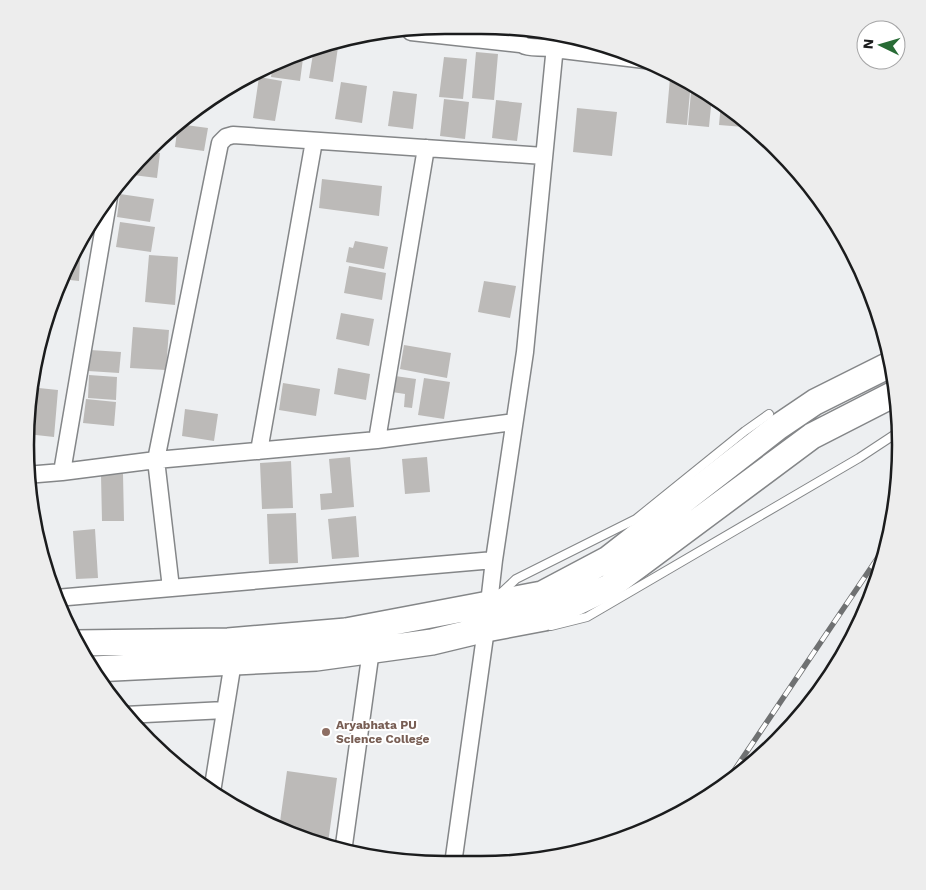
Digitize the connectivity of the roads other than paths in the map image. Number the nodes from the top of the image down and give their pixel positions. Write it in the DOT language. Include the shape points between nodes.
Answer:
graph roads {
  1 [pos="465,34"];
  2 [pos="519,36"];
  3 [pos="554,50"];
  4 [pos="615,57"];
  5 [pos="314,140"];
  6 [pos="426,148"];
  7 [pos="544,156"];
  8 [pos="104,216"];
  9 [pos="884,367"];
  10 [pos="889,397"];
  11 [pos="769,414"];
  12 [pos="514,422"];
  13 [pos="892,436"];
  14 [pos="377,440"];
  15 [pos="259,451"];
  16 [pos="156,460"];
  17 [pos="62,472"];
  18 [pos="35,474"];
  19 [pos="494,560"];
  20 [pos="171,588"];
  21 [pos="63,597"];
  22 [pos="491,623"];
  23 [pos="542,628"];
  24 [pos="85,643"];
  25 [pos="371,650"];
  26 [pos="233,662"];
  27 [pos="100,669"];
  28 [pos="225,710"];
  29 [pos="135,715"];
  30 [pos="213,784"];
  31 [pos="344,843"];
  32 [pos="454,856"];
  1 -- 2 [label="street"];
  2 -- 3 [label="street" via="524,46"];
  3 -- 4 [label="street"];
  3 -- 7 [label="street"];
  5 -- 6 [label="street"];
  5 -- 15 [label="street"];
  5 -- 16 [label="street" via="233,135 220,143"];
  6 -- 7 [label="street"];
  6 -- 14 [label="street"];
  7 -- 12 [label="street" via="525,352"];
  8 -- 17 [label="street"];
  9 -- 22 [label="main road" via="815,402 778,427 608,558"];
  10 -- 22 [label="main road" via="812,436 609,587 544,618"];
  11 -- 22 [label="lane" via="636,519 516,579"];
  12 -- 14 [label="street"];
  12 -- 19 [label="street"];
  13 -- 23 [label="lane" via="587,617"];
  14 -- 15 [label="street"];
  15 -- 16 [label="street"];
  16 -- 17 [label="street"];
  16 -- 20 [label="street"];
  17 -- 18 [label="street"];
  19 -- 20 [label="street"];
  19 -- 22 [label="street"];
  20 -- 21 [label="street"];
  22 -- 24 [label="main road" via="228,641"];
  22 -- 25 [label="main road" via="432,642"];
  22 -- 32 [label="street"];
  25 -- 26 [label="main road" via="316,658"];
  25 -- 31 [label="street"];
  26 -- 27 [label="main road"];
  26 -- 28 [label="street"];
  28 -- 29 [label="street"];
  28 -- 30 [label="street"];
}
